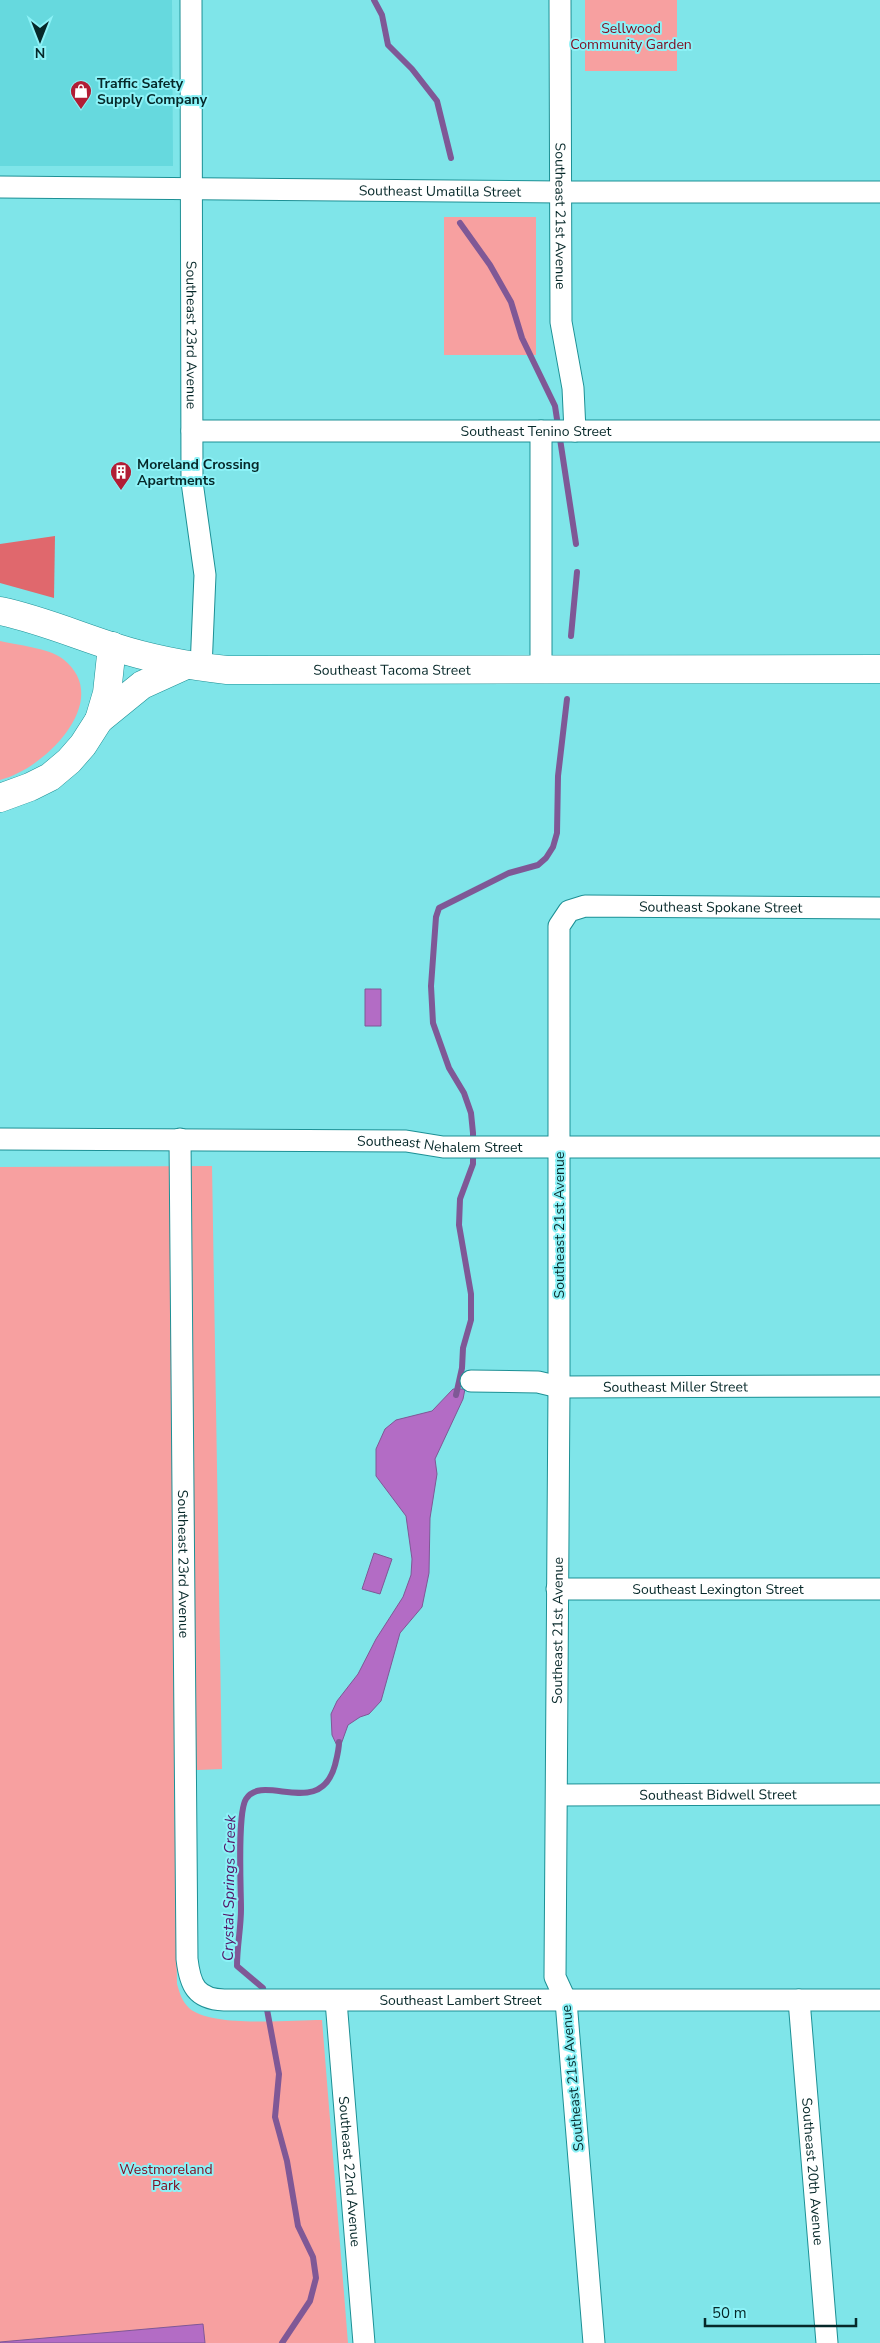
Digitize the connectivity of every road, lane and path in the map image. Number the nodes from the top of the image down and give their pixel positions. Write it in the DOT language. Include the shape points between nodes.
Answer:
graph roads {
  1 [pos="191,0"];
  2 [pos="560,0"];
  3 [pos="0,187"];
  4 [pos="191,189"];
  5 [pos="560,192"];
  6 [pos="880,192"];
  7 [pos="192,430"];
  8 [pos="546,430"];
  9 [pos="575,431"];
  10 [pos="880,431"];
  11 [pos="0,611"];
  12 [pos="112,646"];
  13 [pos="194,666"];
  14 [pos="540,670"];
  15 [pos="880,670"];
  16 [pos="99,720"];
  17 [pos="0,798"];
  18 [pos="880,908"];
  19 [pos="564,916"];
  20 [pos="0,1139"];
  21 [pos="180,1139"];
  22 [pos="558,1147"];
  23 [pos="880,1147"];
  24 [pos="472,1381"];
  25 [pos="880,1386"];
  26 [pos="559,1387"];
  27 [pos="557,1589"];
  28 [pos="880,1589"];
  29 [pos="880,1794"];
  30 [pos="557,1795"];
  31 [pos="194,1987"];
  32 [pos="800,2000"];
  33 [pos="880,2000"];
  34 [pos="336,2001"];
  35 [pos="566,2001"];
  36 [pos="364,2343"];
  37 [pos="594,2343"];
  38 [pos="827,2343"];
  1 -- 4 [label="street, Southeast 23rd Avenue"];
  2 -- 5 [label="street, Southeast 21st Avenue"];
  3 -- 4 [label="street, Southeast Umatilla Street"];
  4 -- 5 [label="street, Southeast Umatilla Street"];
  4 -- 7 [label="street, Southeast 23rd Avenue"];
  5 -- 6 [label="street, Southeast Umatilla Street"];
  5 -- 9 [label="street, Southeast 21st Avenue" via="561,322 574,393"];
  7 -- 8 [label="street, Southeast Tenino Street"];
  7 -- 13 [label="street, Southeast 23rd Avenue" via="192,482 205,575"];
  8 -- 9 [label="street, Southeast Tenino Street"];
  8 -- 14 [label="street"];
  9 -- 10 [label="street, Southeast Tenino Street"];
  11 -- 12 [label="main road"];
  12 -- 13 [label="main road, Southeast Tacoma Street"];
  12 -- 16 [label="main road" via="107,693"];
  13 -- 14 [label="main road, Southeast Tacoma Street" via="253,671"];
  13 -- 16 [label="main road" via="142,685"];
  14 -- 15 [label="main road, Southeast Tacoma Street"];
  16 -- 17 [label="main road" via="83,745 50,777"];
  18 -- 19 [label="street, Southeast Spokane Street" via="585,906 568,911"];
  19 -- 22 [label="street, Southeast 21st Avenue" via="559,926"];
  20 -- 21 [label="street, Southeast Nehalem Street"];
  21 -- 22 [label="street, Southeast Nehalem Street" via="406,1141 443,1147"];
  21 -- 31 [label="street, Southeast 23rd Avenue" via="187,1959"];
  22 -- 23 [label="street, Southeast Nehalem Street"];
  22 -- 26 [label="street, Southeast 21st Avenue"];
  24 -- 26 [label="street, Southeast Miller Street" via="538,1382"];
  25 -- 26 [label="street, Southeast Miller Street"];
  26 -- 27 [label="street, Southeast 21st Avenue"];
  27 -- 28 [label="street, Southeast Lexington Street"];
  27 -- 30 [label="street, Southeast 21st Avenue"];
  29 -- 30 [label="street, Southeast Bidwell Street"];
  30 -- 35 [label="street, Southeast 21st Avenue" via="555,1977"];
  31 -- 34 [label="street, Southeast Lambert Street" via="204,1997 213,2000"];
  32 -- 33 [label="street, Southeast Lambert Street"];
  32 -- 35 [label="street, Southeast Lambert Street"];
  32 -- 38 [label="street, Southeast 20th Avenue"];
  34 -- 35 [label="street, Southeast Lambert Street"];
  34 -- 36 [label="street, Southeast 22nd Avenue"];
  35 -- 37 [label="street, Southeast 21st Avenue"];
}
